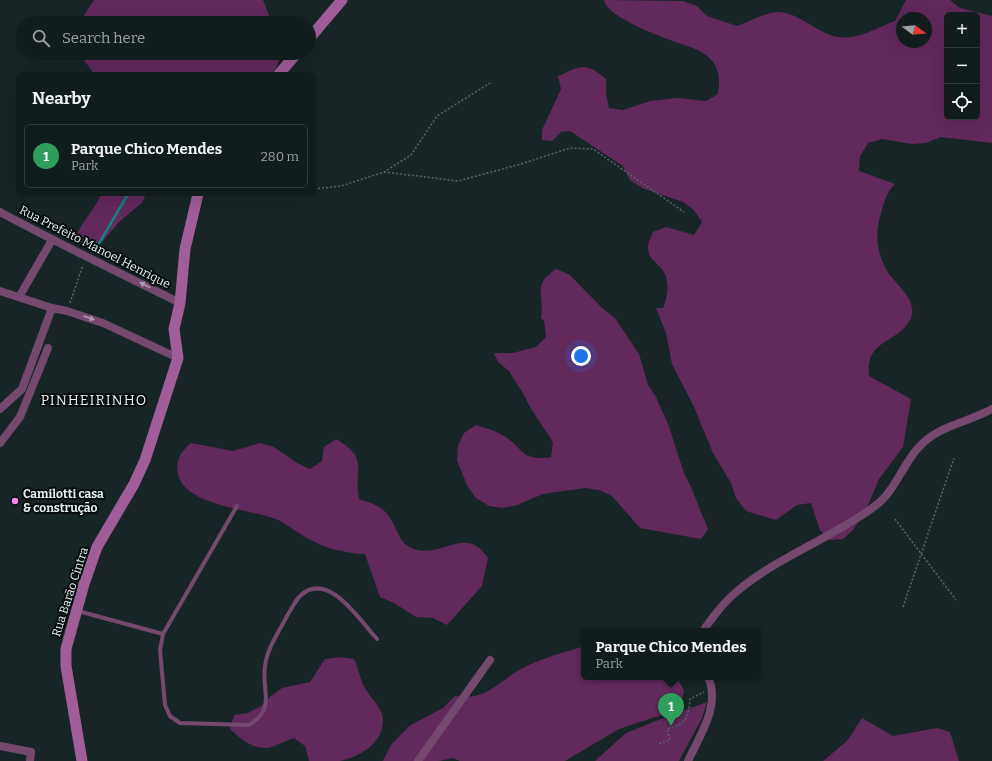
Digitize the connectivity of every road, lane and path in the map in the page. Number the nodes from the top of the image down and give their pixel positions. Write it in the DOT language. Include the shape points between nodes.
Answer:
graph roads {
  1 [pos="342,0"];
  2 [pos="316,31"];
  3 [pos="291,60"];
  4 [pos="281,72"];
  5 [pos="490,83"];
  6 [pos="384,172"];
  7 [pos="316,189"];
  8 [pos="198,196"];
  9 [pos="0,212"];
  10 [pos="684,212"];
  11 [pos="52,240"];
  12 [pos="86,256"];
  13 [pos="0,291"];
  14 [pos="19,297"];
  15 [pos="180,303"];
  16 [pos="52,308"];
  17 [pos="67,311"];
  18 [pos="48,348"];
  19 [pos="178,358"];
  20 [pos="0,408"];
  21 [pos="992,409"];
  22 [pos="0,443"];
  23 [pos="954,458"];
  24 [pos="237,506"];
  25 [pos="896,519"];
  26 [pos="921,553"];
  27 [pos="956,600"];
  28 [pos="903,606"];
  29 [pos="76,610"];
  30 [pos="705,628"];
  31 [pos="162,634"];
  32 [pos="377,639"];
  33 [pos="490,660"];
  34 [pos="709,680"];
  35 [pos="712,687"];
  36 [pos="659,744"];
  37 [pos="0,746"];
  38 [pos="30,761"];
  39 [pos="82,761"];
  40 [pos="418,761"];
  41 [pos="688,761"];
  1 -- 2 [label="street"];
  3 -- 4 [label="street"];
  5 -- 6 [label="path" via="437,116 412,155"];
  6 -- 7 [label="path" via="341,186"];
  6 -- 10 [label="path" via="458,181 570,148 593,150"];
  8 -- 15 [label="street, Rua Barão Cintra" via="186,249"];
  9 -- 11 [label="street, Rua Prefeito Manoel Henrique"];
  11 -- 12 [label="street, Rua Prefeito Manoel Henrique"];
  11 -- 14 [label="street"];
  15 -- 12 [label="street, Rua Prefeito Manoel Henrique, one-way"];
  12 -- 17 [label="path"];
  13 -- 14 [label="street"];
  14 -- 16 [label="street"];
  15 -- 19 [label="street, Rua Barão Cintra" via="174,329"];
  16 -- 17 [label="street"];
  16 -- 20 [label="street" via="22,389"];
  17 -- 19 [label="street, one-way" via="103,323"];
  18 -- 22 [label="street" via="20,417"];
  19 -- 29 [label="street, Rua Barão Cintra" via="145,460 97,547"];
  21 -- 30 [label="street" via="947,426 930,437 918,447 891,490 880,502 734,594"];
  23 -- 26 [label="path"];
  24 -- 31 [label="lane"];
  25 -- 26 [label="path"];
  26 -- 27 [label="path"];
  26 -- 28 [label="path"];
  29 -- 31 [label="lane"];
  29 -- 39 [label="street, Rua Barão Cintra" via="66,649 66,666"];
  31 -- 32 [label="lane" via="160,650 164,705 170,716 180,723 249,725 258,720 265,710 265,666 269,649 300,596 311,589 329,590 338,596"];
  33 -- 40 [label="street"];
  34 -- 35 [label="street"];
  35 -- 36 [label="path" via="690,699 689,715 683,724 667,729 670,740"];
  35 -- 41 [label="street" via="710,711"];
  37 -- 38 [label="street" via="31,752"];
}
